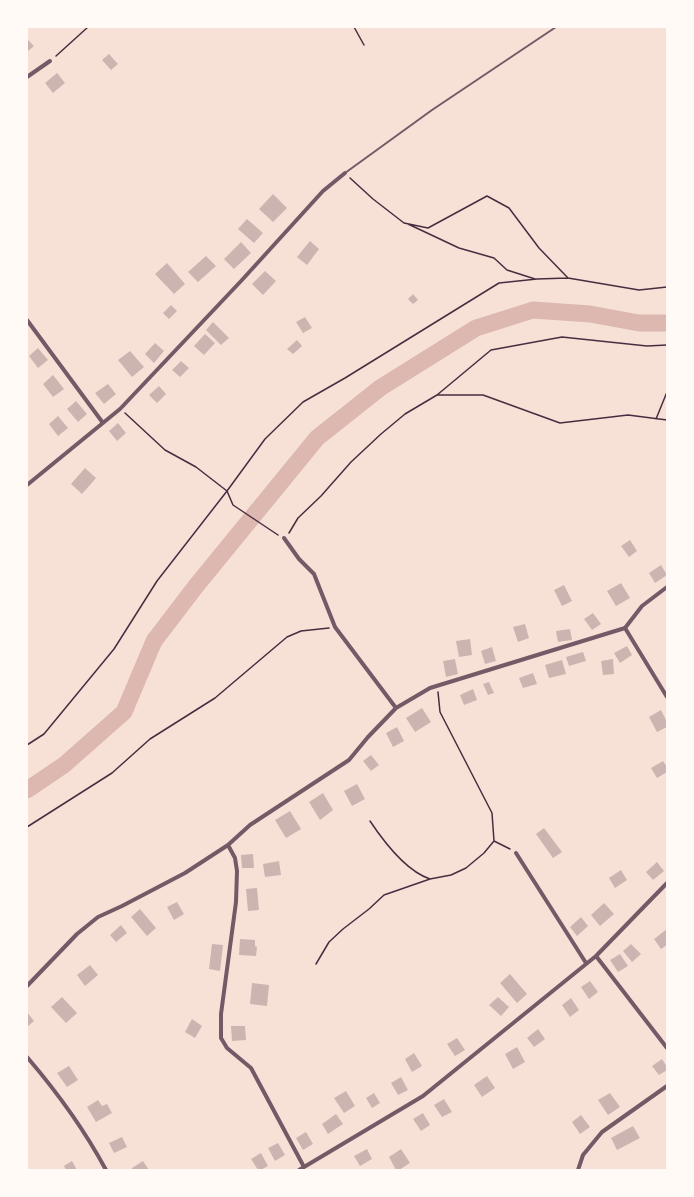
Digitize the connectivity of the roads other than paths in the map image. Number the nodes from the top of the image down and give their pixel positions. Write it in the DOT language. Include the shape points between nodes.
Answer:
graph roads {
  1 [pos="556,27"];
  2 [pos="50,61"];
  3 [pos="27,78"];
  4 [pos="345,173"];
  5 [pos="27,320"];
  6 [pos="103,423"];
  7 [pos="27,485"];
  8 [pos="284,538"];
  9 [pos="667,587"];
  10 [pos="625,628"];
  11 [pos="667,697"];
  12 [pos="396,708"];
  13 [pos="228,845"];
  14 [pos="516,853"];
  15 [pos="667,883"];
  16 [pos="596,956"];
  17 [pos="586,963"];
  18 [pos="27,986"];
  19 [pos="667,1048"];
  20 [pos="27,1057"];
  21 [pos="667,1086"];
  22 [pos="304,1167"];
  23 [pos="106,1170"];
  24 [pos="298,1170"];
  25 [pos="578,1170"];
  1 -- 4 [label="lane" via="432,110"];
  2 -- 3 [label="street"];
  4 -- 6 [label="street" via="323,191 120,409"];
  5 -- 6 [label="street"];
  6 -- 7 [label="street"];
  8 -- 12 [label="street" via="314,574 335,628"];
  9 -- 10 [label="street" via="642,606"];
  10 -- 11 [label="street"];
  10 -- 12 [label="street" via="430,688"];
  12 -- 13 [label="street" via="349,760 250,825"];
  13 -- 18 [label="street" via="185,873 98,917 77,934"];
  13 -- 22 [label="street" via="235,858 237,871 231,946 221,1014 221,1038 227,1048 251,1068"];
  14 -- 17 [label="street"];
  15 -- 16 [label="street"];
  16 -- 17 [label="street"];
  16 -- 19 [label="street"];
  17 -- 22 [label="street" via="423,1096"];
  20 -- 23 [label="street" via="47,1080 92,1144"];
  21 -- 25 [label="street" via="602,1132 583,1155"];
  22 -- 24 [label="street"];
}
